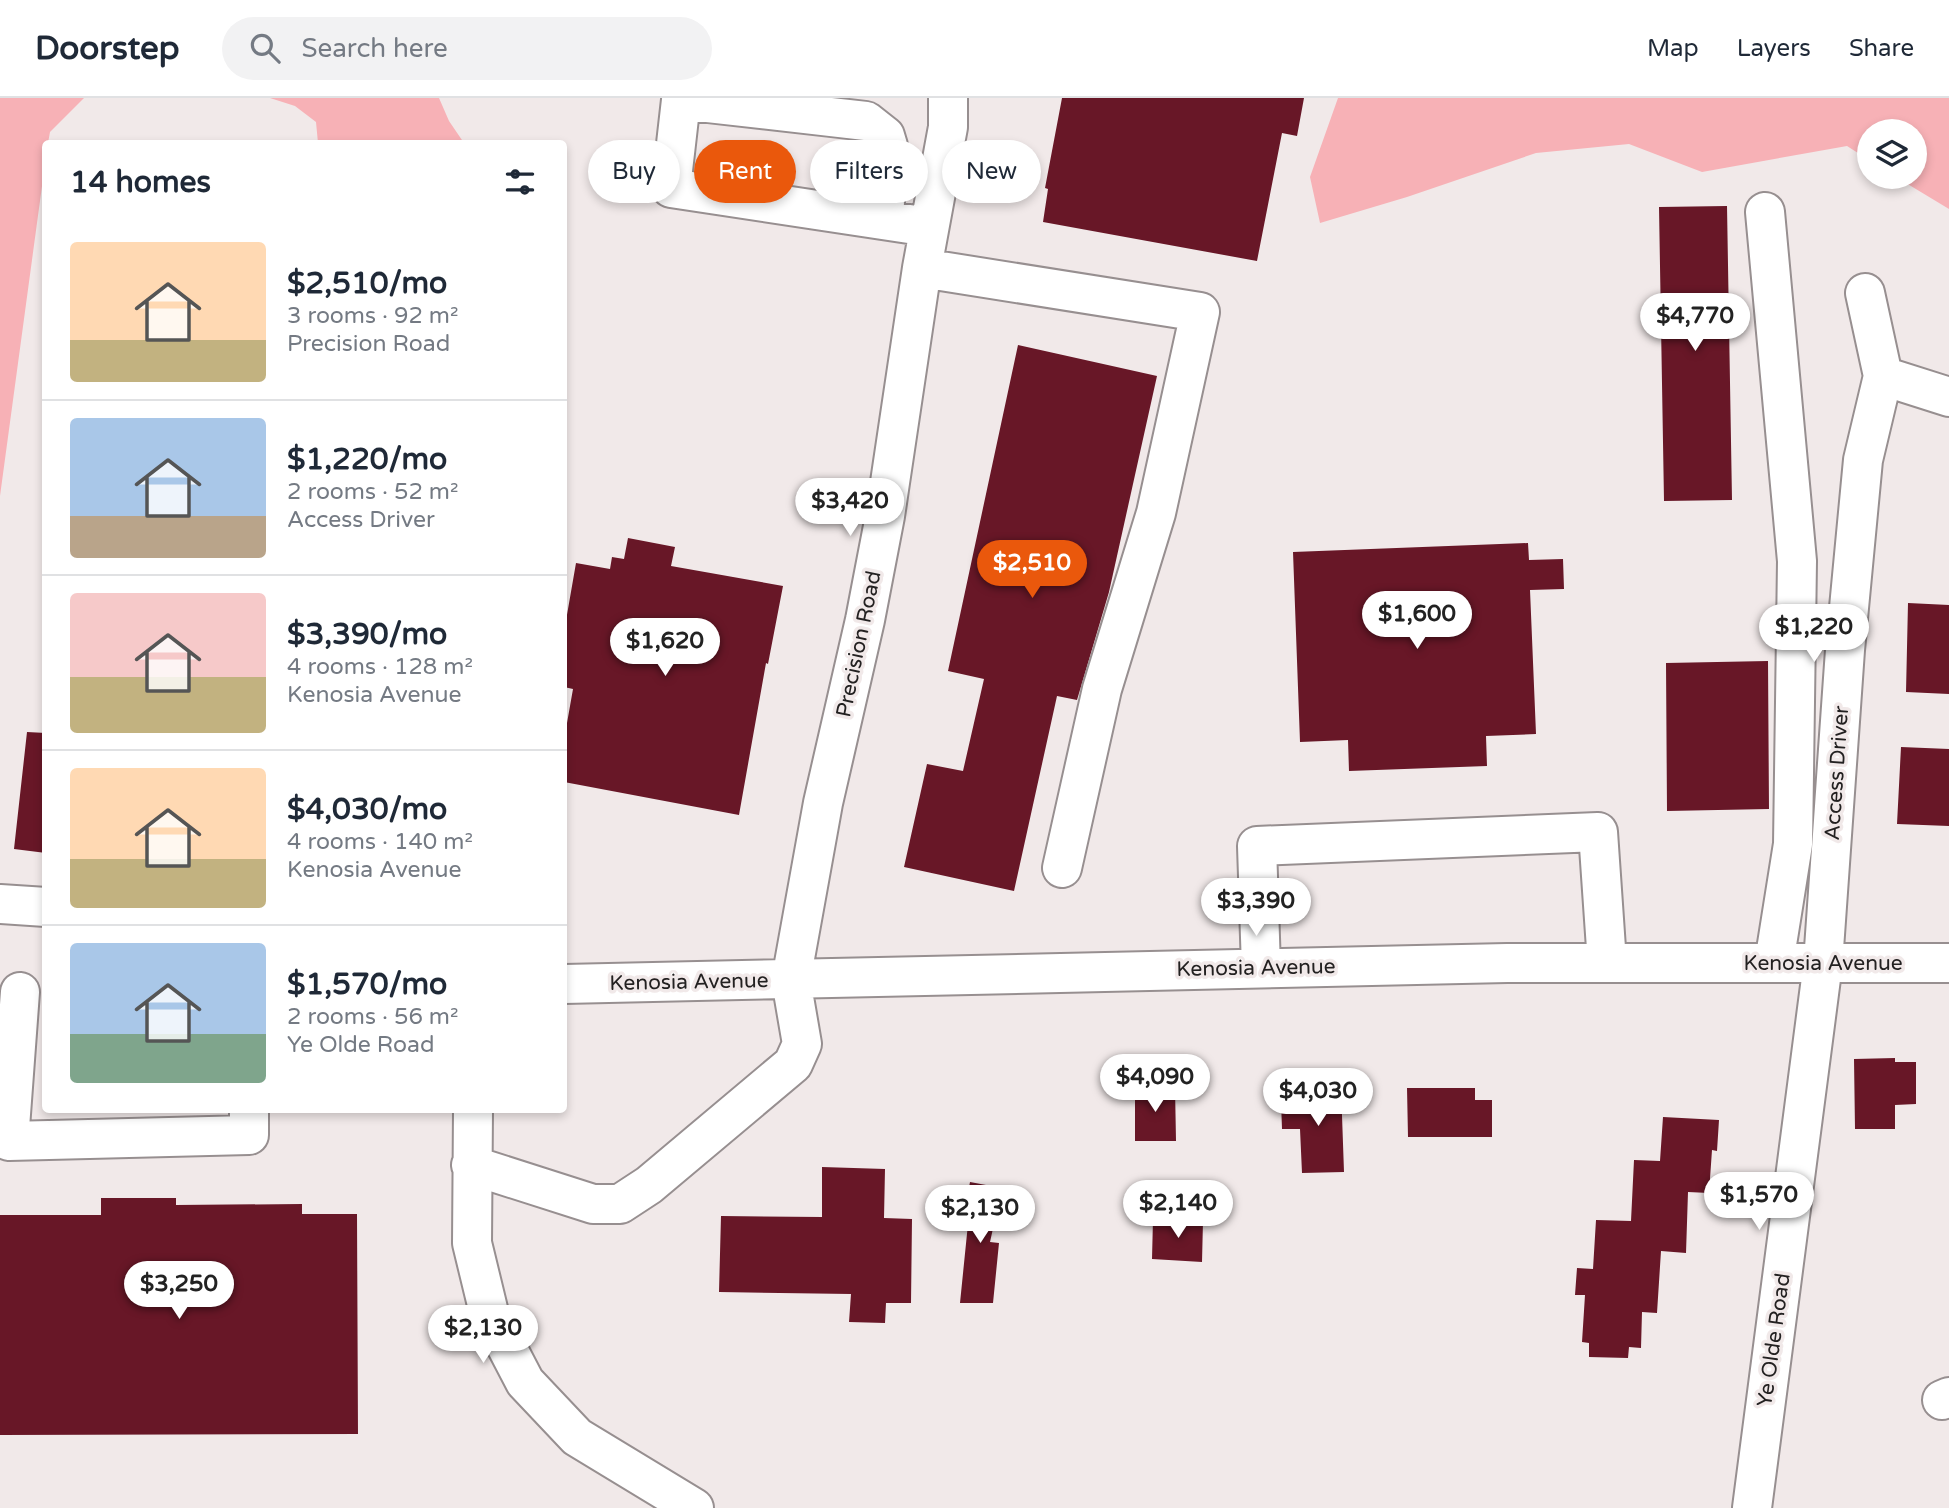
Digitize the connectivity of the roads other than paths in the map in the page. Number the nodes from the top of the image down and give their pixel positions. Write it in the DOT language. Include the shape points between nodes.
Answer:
graph roads {
  1 [pos="948,98"];
  2 [pos="1765,212"];
  3 [pos="884,220"];
  4 [pos="929,227"];
  5 [pos="922,268"];
  6 [pos="1865,293"];
  7 [pos="1883,376"];
  8 [pos="1949,397"];
  9 [pos="1062,867"];
  10 [pos="0,904"];
  11 [pos="42,907"];
  12 [pos="1607,963"];
  13 [pos="1774,963"];
  14 [pos="1823,963"];
  15 [pos="1949,963"];
  16 [pos="1261,968"];
  17 [pos="791,980"];
  18 [pos="567,984"];
  19 [pos="22,992"];
  20 [pos="249,1113"];
  21 [pos="473,1113"];
  22 [pos="471,1165"];
  23 [pos="694,1508"];
  24 [pos="1752,1508"];
  1 -- 4 [label="street, Precision Road" via="948,127"];
  2 -- 13 [label="street" via="1797,561 1793,844"];
  3 -- 3 [label="street" via="671,188 681,100 866,121 885,136 888,146"];
  3 -- 4 [label="street"];
  4 -- 5 [label="street, Precision Road"];
  5 -- 9 [label="street" via="1200,312 1156,513 1102,689"];
  5 -- 17 [label="street, Precision Road" via="885,516 823,803"];
  6 -- 7 [label="street, Access Driver"];
  7 -- 8 [label="street"];
  7 -- 14 [label="street, Access Driver" via="1863,460"];
  10 -- 11 [label="street"];
  12 -- 13 [label="street, Kenosia Avenue"];
  12 -- 16 [label="street, Kenosia Avenue"];
  12 -- 16 [label="street" via="1598,832 1256,846"];
  13 -- 14 [label="street, Kenosia Avenue"];
  14 -- 15 [label="street, Kenosia Avenue"];
  14 -- 24 [label="street, Ye Olde Road"];
  16 -- 17 [label="street, Kenosia Avenue"];
  17 -- 18 [label="street, Kenosia Avenue"];
  17 -- 22 [label="street" via="802,1044 793,1064 649,1185 621,1203 593,1204"];
  19 -- 20 [label="street" via="9,1141 249,1135"];
  21 -- 22 [label="street"];
  22 -- 23 [label="street" via="472,1243 486,1301 525,1382 577,1437"];
}
